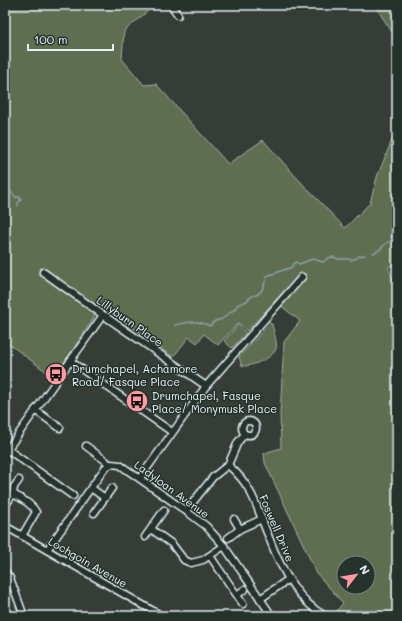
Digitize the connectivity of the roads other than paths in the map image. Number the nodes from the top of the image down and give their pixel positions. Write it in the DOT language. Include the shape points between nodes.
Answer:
graph roads {
  1 [pos="171,5"];
  2 [pos="178,15"];
  3 [pos="44,272"];
  4 [pos="302,277"];
  5 [pos="103,315"];
  6 [pos="70,361"];
  7 [pos="206,386"];
  8 [pos="35,410"];
  9 [pos="60,428"];
  10 [pos="172,432"];
  11 [pos="245,434"];
  12 [pos="86,446"];
  13 [pos="6,451"];
  14 [pos="110,464"];
  15 [pos="228,465"];
  16 [pos="140,478"];
  17 [pos="19,480"];
  18 [pos="91,488"];
  19 [pos="112,488"];
  20 [pos="13,494"];
  21 [pos="73,496"];
  22 [pos="105,498"];
  23 [pos="5,506"];
  24 [pos="164,510"];
  25 [pos="186,511"];
  26 [pos="94,513"];
  27 [pos="234,519"];
  28 [pos="262,519"];
  29 [pos="5,526"];
  30 [pos="151,529"];
  31 [pos="240,529"];
  32 [pos="22,536"];
  33 [pos="145,537"];
  34 [pos="228,538"];
  35 [pos="224,546"];
  36 [pos="47,550"];
  37 [pos="210,556"];
  38 [pos="5,570"];
  39 [pos="289,579"];
  40 [pos="245,588"];
  41 [pos="237,595"];
  42 [pos="260,599"];
  43 [pos="243,604"];
  44 [pos="24,616"];
  45 [pos="162,616"];
  46 [pos="272,616"];
  47 [pos="325,616"];
  1 -- 2 [label="street"];
  3 -- 5 [label="street, Lillyburn Place"];
  4 -- 7 [label="street"];
  5 -- 6 [label="street"];
  5 -- 7 [label="street, Lillyburn Place"];
  6 -- 8 [label="street"];
  6 -- 10 [label="street"];
  7 -- 10 [label="street"];
  8 -- 9 [label="street"];
  8 -- 13 [label="street"];
  10 -- 16 [label="street"];
  11 -- 15 [label="street" via="238,442"];
  12 -- 14 [label="street, Ladyloan Avenue"];
  13 -- 21 [label="street"];
  14 -- 16 [label="street, Ladyloan Avenue" via="120,465"];
  14 -- 18 [label="street"];
  15 -- 25 [label="street" via="213,477"];
  15 -- 28 [label="street, Foswell Drive" via="249,489"];
  16 -- 25 [label="street, Ladyloan Avenue"];
  17 -- 20 [label="street"];
  18 -- 22 [label="street"];
  18 -- 36 [label="street"];
  19 -- 22 [label="street"];
  20 -- 23 [label="street"];
  20 -- 32 [label="street" via="36,512"];
  22 -- 26 [label="street"];
  24 -- 30 [label="street"];
  25 -- 35 [label="street, Ladyloan Avenue" via="206,526"];
  27 -- 31 [label="street"];
  28 -- 31 [label="street"];
  28 -- 39 [label="street, Foswell Drive"];
  29 -- 32 [label="street, Lochgoin Avenue"];
  30 -- 33 [label="street"];
  30 -- 37 [label="street" via="172,544 184,560 195,563"];
  31 -- 34 [label="street"];
  32 -- 36 [label="street, Lochgoin Avenue"];
  35 -- 37 [label="street"];
  35 -- 42 [label="street, Ladyloan Avenue"];
  36 -- 45 [label="street, Lochgoin Avenue"];
  37 -- 41 [label="street"];
  38 -- 44 [label="street"];
  39 -- 42 [label="street"];
  39 -- 47 [label="street, Foswell Drive" via="306,601"];
  40 -- 41 [label="street"];
  41 -- 43 [label="street"];
  42 -- 46 [label="street, Ladyloan Avenue"];
}
